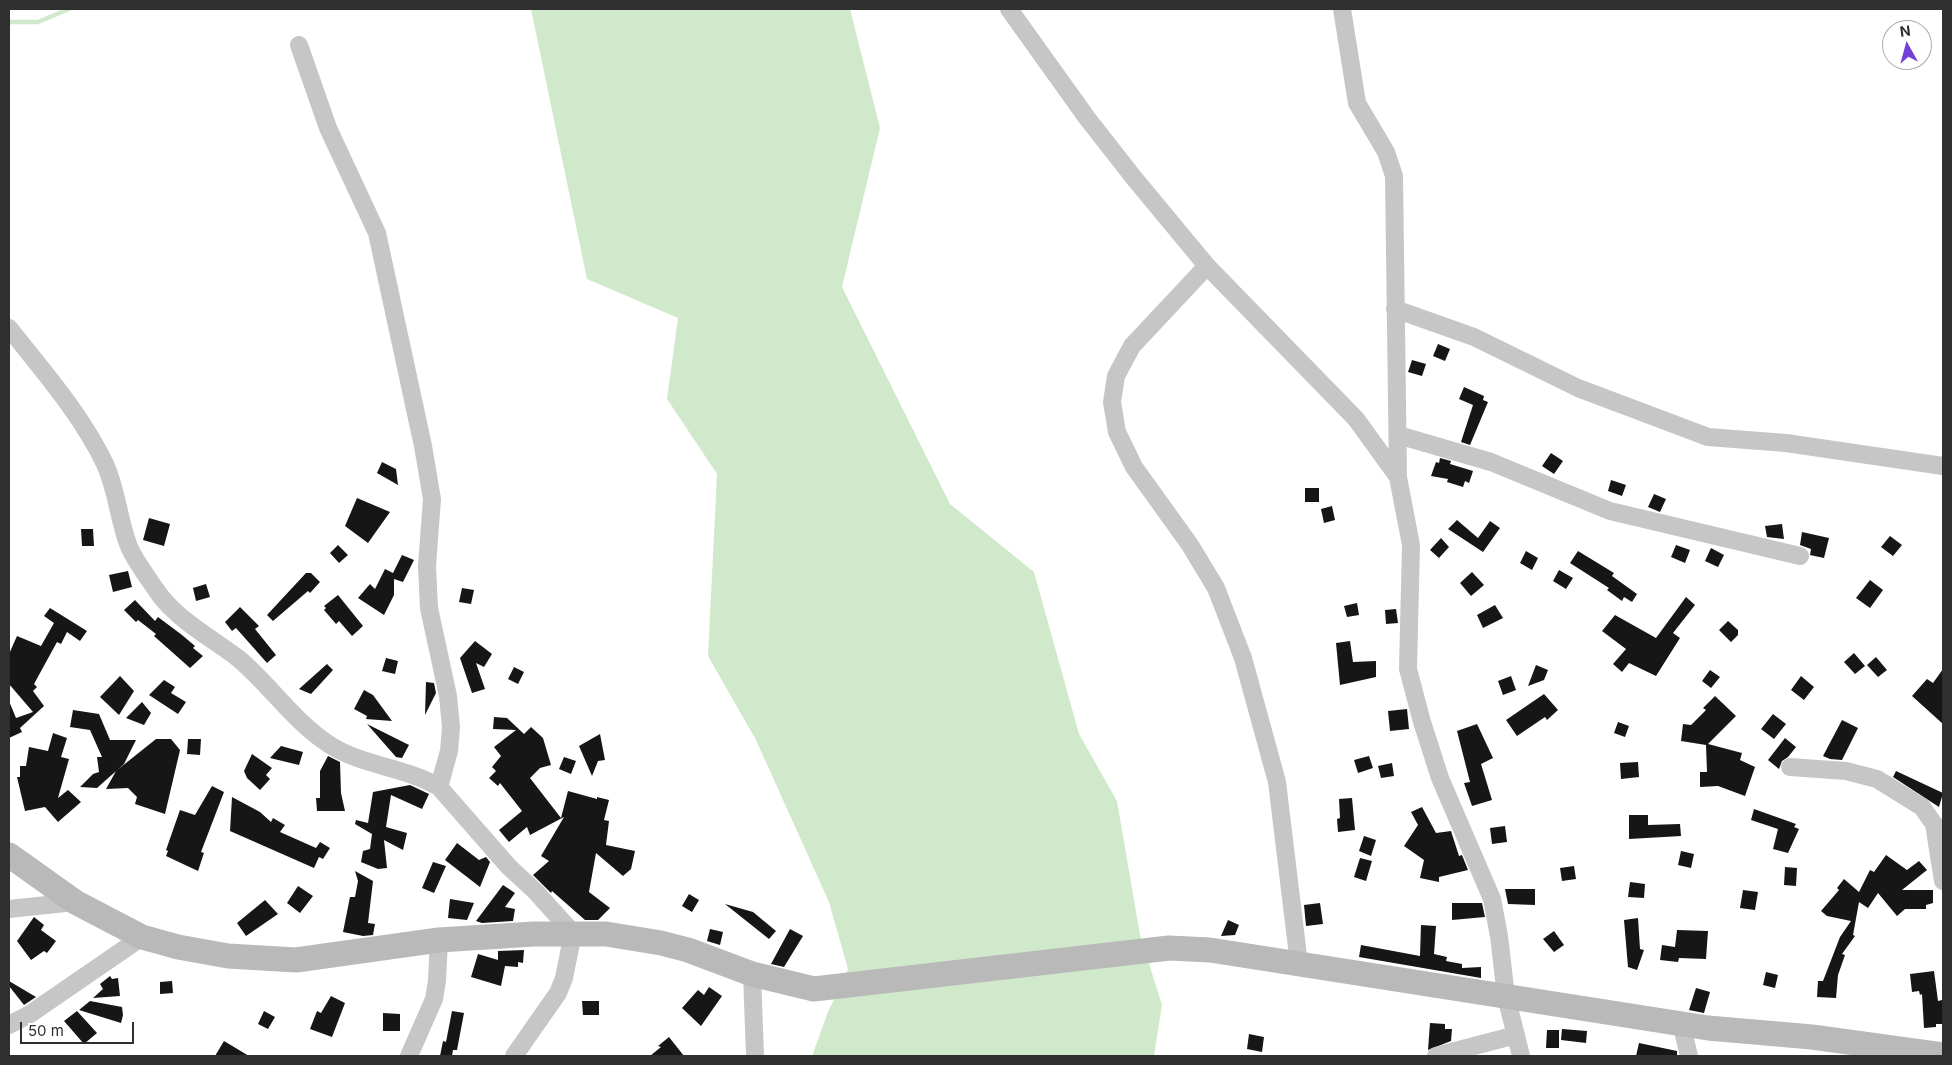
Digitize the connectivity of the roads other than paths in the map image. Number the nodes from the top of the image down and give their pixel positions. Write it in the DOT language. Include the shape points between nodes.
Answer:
graph roads {
  1 [pos="1009,9"];
  2 [pos="1342,9"];
  3 [pos="299,45"];
  4 [pos="1207,266"];
  5 [pos="1395,309"];
  6 [pos="9,328"];
  7 [pos="1398,435"];
  8 [pos="1943,466"];
  9 [pos="1398,477"];
  10 [pos="1800,556"];
  11 [pos="1790,767"];
  12 [pos="439,787"];
  13 [pos="9,855"];
  14 [pos="1943,881"];
  15 [pos="75,902"];
  16 [pos="9,910"];
  17 [pos="573,933"];
  18 [pos="142,937"];
  19 [pos="439,940"];
  20 [pos="1299,964"];
  21 [pos="752,974"];
  22 [pos="1506,996"];
  23 [pos="1681,1023"];
  24 [pos="9,1025"];
  25 [pos="1516,1035"];
  26 [pos="1943,1054"];
  27 [pos="409,1056"];
  28 [pos="514,1056"];
  29 [pos="755,1056"];
  30 [pos="1436,1056"];
  31 [pos="1521,1056"];
  32 [pos="1689,1056"];
  1 -- 4 [label="street" via="1087,118"];
  2 -- 5 [label="street" via="1357,103 1386,152 1394,176"];
  3 -- 12 [label="street" via="328,128 377,233 432,499 427,566 429,608 452,727"];
  4 -- 9 [label="street" via="1356,419"];
  4 -- 20 [label="street" via="1132,346 1116,376 1112,402 1117,432 1134,467 1190,545 1216,588 1243,658 1277,782"];
  5 -- 7 [label="street"];
  5 -- 8 [label="street" via="1504,350 1578,388 1708,437 1786,443"];
  6 -- 12 [label="street" via="88,433 114,488 128,545 162,598 193,628 239,660 304,725 330,745 352,756 424,778"];
  7 -- 9 [label="street"];
  7 -- 10 [label="street" via="1491,462 1610,511"];
  9 -- 22 [label="street" via="1411,544 1408,669 1440,778 1492,899"];
  11 -- 14 [label="street" via="1846,771 1877,779 1922,806 1934,824"];
  12 -- 17 [label="street"];
  13 -- 15 [label="street"];
  15 -- 16 [label="street"];
  15 -- 18 [label="street"];
  17 -- 19 [label="street"];
  17 -- 21 [label="street" via="606,934 661,943"];
  17 -- 28 [label="street" via="558,993"];
  18 -- 19 [label="street" via="228,956 296,960"];
  18 -- 24 [label="street"];
  19 -- 27 [label="street" via="434,999"];
  20 -- 21 [label="street" via="1210,950 1169,948 814,990"];
  20 -- 22 [label="street"];
  21 -- 29 [label="street"];
  22 -- 23 [label="street"];
  22 -- 25 [label="street"];
  23 -- 26 [label="street"];
  23 -- 32 [label="street"];
  25 -- 30 [label="street"];
  25 -- 31 [label="street"];
}
